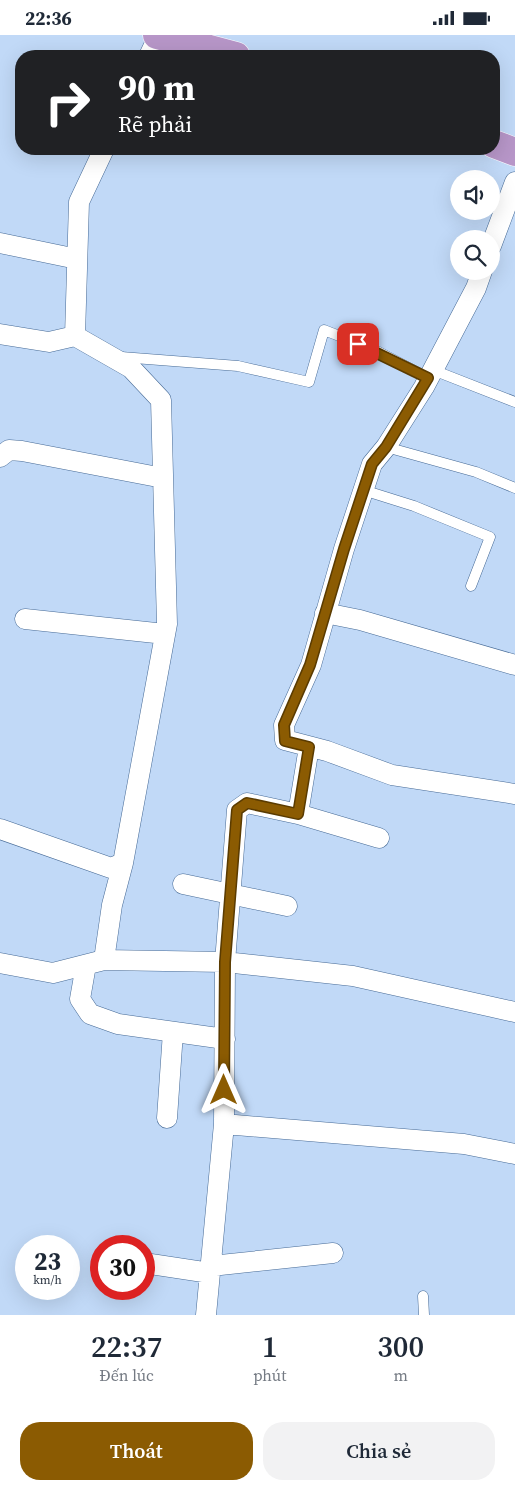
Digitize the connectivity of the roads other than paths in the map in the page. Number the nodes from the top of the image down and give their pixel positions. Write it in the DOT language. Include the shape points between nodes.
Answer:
graph roads {
  1 [pos="158,35"];
  2 [pos="152,50"];
  3 [pos="214,50"];
  4 [pos="500,147"];
  5 [pos="515,153"];
  6 [pos="101,155"];
  7 [pos="515,182"];
  8 [pos="497,230"];
  9 [pos="0,243"];
  10 [pos="77,259"];
  11 [pos="479,280"];
  12 [pos="0,334"];
  13 [pos="75,336"];
  14 [pos="110,356"];
  15 [pos="431,374"];
  16 [pos="515,402"];
  17 [pos="386,447"];
  18 [pos="0,457"];
  19 [pos="163,478"];
  20 [pos="515,488"];
  21 [pos="363,490"];
  22 [pos="471,586"];
  23 [pos="325,613"];
  24 [pos="25,619"];
  25 [pos="165,634"];
  26 [pos="515,665"];
  27 [pos="309,747"];
  28 [pos="515,794"];
  29 [pos="298,814"];
  30 [pos="0,829"];
  31 [pos="379,838"];
  32 [pos="123,863"];
  33 [pos="183,884"];
  34 [pos="230,895"];
  35 [pos="287,906"];
  36 [pos="95,962"];
  37 [pos="225,962"];
  38 [pos="0,963"];
  39 [pos="515,1012"];
  40 [pos="173,1032"];
  41 [pos="225,1039"];
  42 [pos="167,1118"];
  43 [pos="224,1124"];
  44 [pos="515,1154"];
  45 [pos="333,1253"];
  46 [pos="155,1264"];
  47 [pos="210,1269"];
  48 [pos="423,1296"];
  49 [pos="206,1315"];
  50 [pos="424,1315"];
  1 -- 2 [label="street"];
  1 -- 3 [label="highway"];
  4 -- 5 [label="highway"];
  6 -- 10 [label="street" via="79,202"];
  7 -- 8 [label="street"];
  9 -- 10 [label="street"];
  10 -- 13 [label="street"];
  11 -- 15 [label="street"];
  12 -- 13 [label="street" via="50,342"];
  13 -- 14 [label="street"];
  14 -- 15 [label="lane" via="238,366 309,382 324,330"];
  14 -- 19 [label="street" via="131,368 161,400"];
  15 -- 16 [label="lane"];
  15 -- 17 [label="street"];
  17 -- 20 [label="lane" via="476,472"];
  17 -- 21 [label="street" via="372,464"];
  18 -- 19 [label="street" via="9,450 22,451"];
  19 -- 25 [label="street"];
  21 -- 22 [label="lane" via="414,506 490,537"];
  21 -- 23 [label="street"];
  23 -- 26 [label="street"];
  23 -- 27 [label="street" via="310,665 284,725 285,741"];
  24 -- 25 [label="street"];
  25 -- 32 [label="street"];
  27 -- 28 [label="street" via="392,775"];
  27 -- 29 [label="street"];
  29 -- 31 [label="street"];
  29 -- 34 [label="street" via="247,803 237,810"];
  30 -- 32 [label="street" via="111,868"];
  32 -- 36 [label="street"];
  33 -- 34 [label="street"];
  34 -- 35 [label="street"];
  34 -- 37 [label="street"];
  36 -- 37 [label="street"];
  36 -- 38 [label="street" via="53,973"];
  36 -- 40 [label="street" via="80,999 90,1014 118,1024"];
  37 -- 39 [label="street" via="353,976"];
  37 -- 41 [label="street"];
  40 -- 41 [label="street"];
  40 -- 42 [label="street"];
  41 -- 43 [label="street"];
  43 -- 44 [label="street" via="464,1144"];
  43 -- 47 [label="street"];
  45 -- 47 [label="street"];
  46 -- 47 [label="street"];
  47 -- 49 [label="street"];
  48 -- 50 [label="lane"];
}
